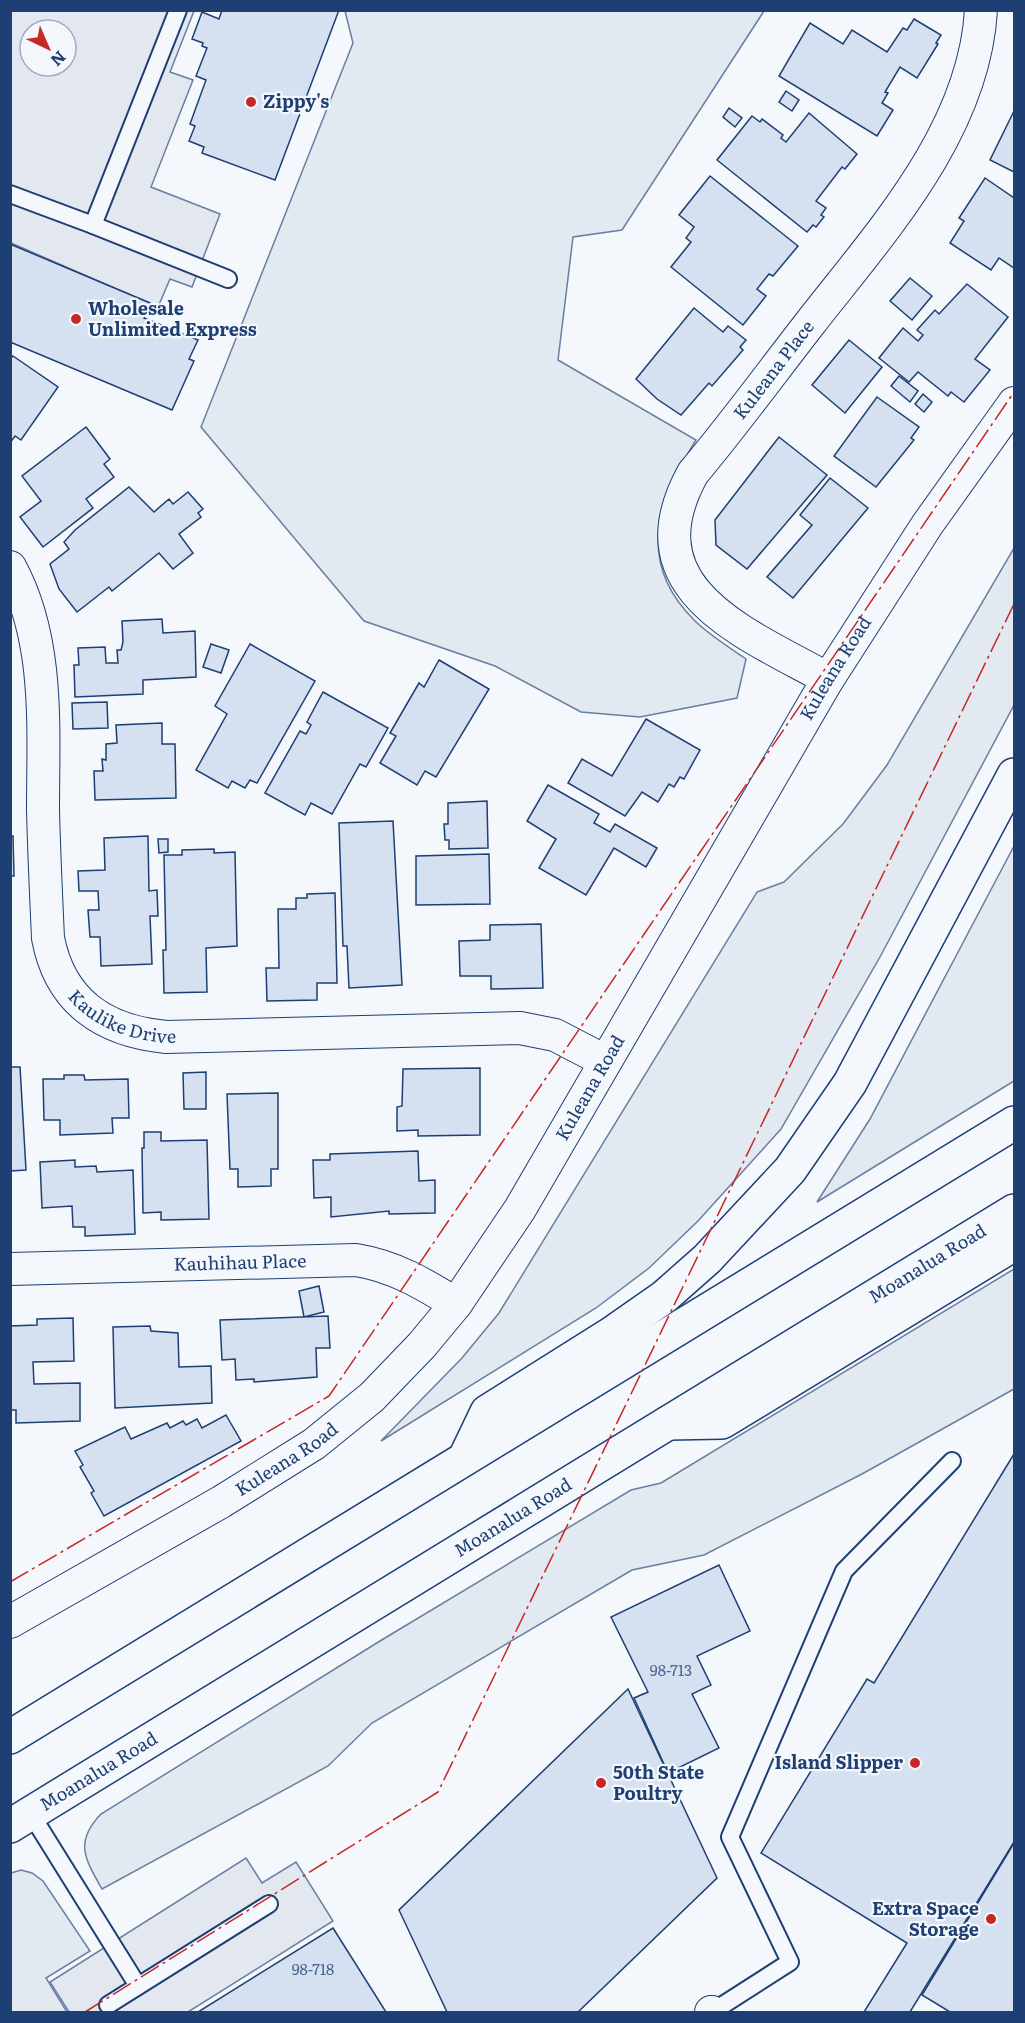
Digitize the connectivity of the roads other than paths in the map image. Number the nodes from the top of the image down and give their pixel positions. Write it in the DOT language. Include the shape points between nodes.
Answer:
graph roads {
  1 [pos="178,10"];
  2 [pos="981,10"];
  3 [pos="10,194"];
  4 [pos="93,225"];
  5 [pos="228,279"];
  6 [pos="1014,403"];
  7 [pos="10,567"];
  8 [pos="828,679"];
  9 [pos="1014,775"];
  10 [pos="605,1061"];
  11 [pos="1014,1123"];
  12 [pos="1014,1212"];
  13 [pos="1014,1244"];
  14 [pos="10,1269"];
  15 [pos="456,1304"];
  16 [pos="668,1423"];
  17 [pos="465,1458"];
  18 [pos="952,1461"];
  19 [pos="10,1622"];
  20 [pos="10,1737"];
  21 [pos="21,1820"];
  22 [pos="269,1904"];
  23 [pos="138,1986"];
  24 [pos="108,2005"];
  25 [pos="713,2012"];
  1 -- 4 [label="lane"];
  2 -- 8 [label="street, Kuleana Place" via="980,32 965,87 942,138 909,193 693,473 679,502 675,534 680,565 700,600 731,625"];
  3 -- 4 [label="lane"];
  4 -- 5 [label="lane"];
  6 -- 8 [label="street, Kuleana Road" via="927,525"];
  7 -- 10 [label="street, Kaulike Drive" via="31,616 38,663 51,955 66,984 96,1015 126,1031 166,1037 520,1028 555,1035"];
  8 -- 10 [label="street, Kuleana Road"];
  9 -- 17 [label="main road" via="850,1083 790,1170 707,1259 664,1297 487,1412"];
  10 -- 15 [label="street, Kuleana Road" via="520,1209"];
  11 -- 17 [label="main road"];
  12 -- 16 [label="main road, Moanalua Road"];
  13 -- 16 [label="main road" via="722,1422"];
  14 -- 15 [label="street, Kauhihau Place" via="356,1260 399,1271"];
  15 -- 19 [label="street, Kuleana Road" via="372,1397 314,1444 221,1502"];
  16 -- 21 [label="main road, Moanalua Road"];
  17 -- 20 [label="main road"];
  18 -- 25 [label="lane" via="844,1571 839,1582 730,1837 790,1962"];
  21 -- 23 [label="lane"];
  22 -- 23 [label="lane"];
  23 -- 24 [label="lane"];
}
